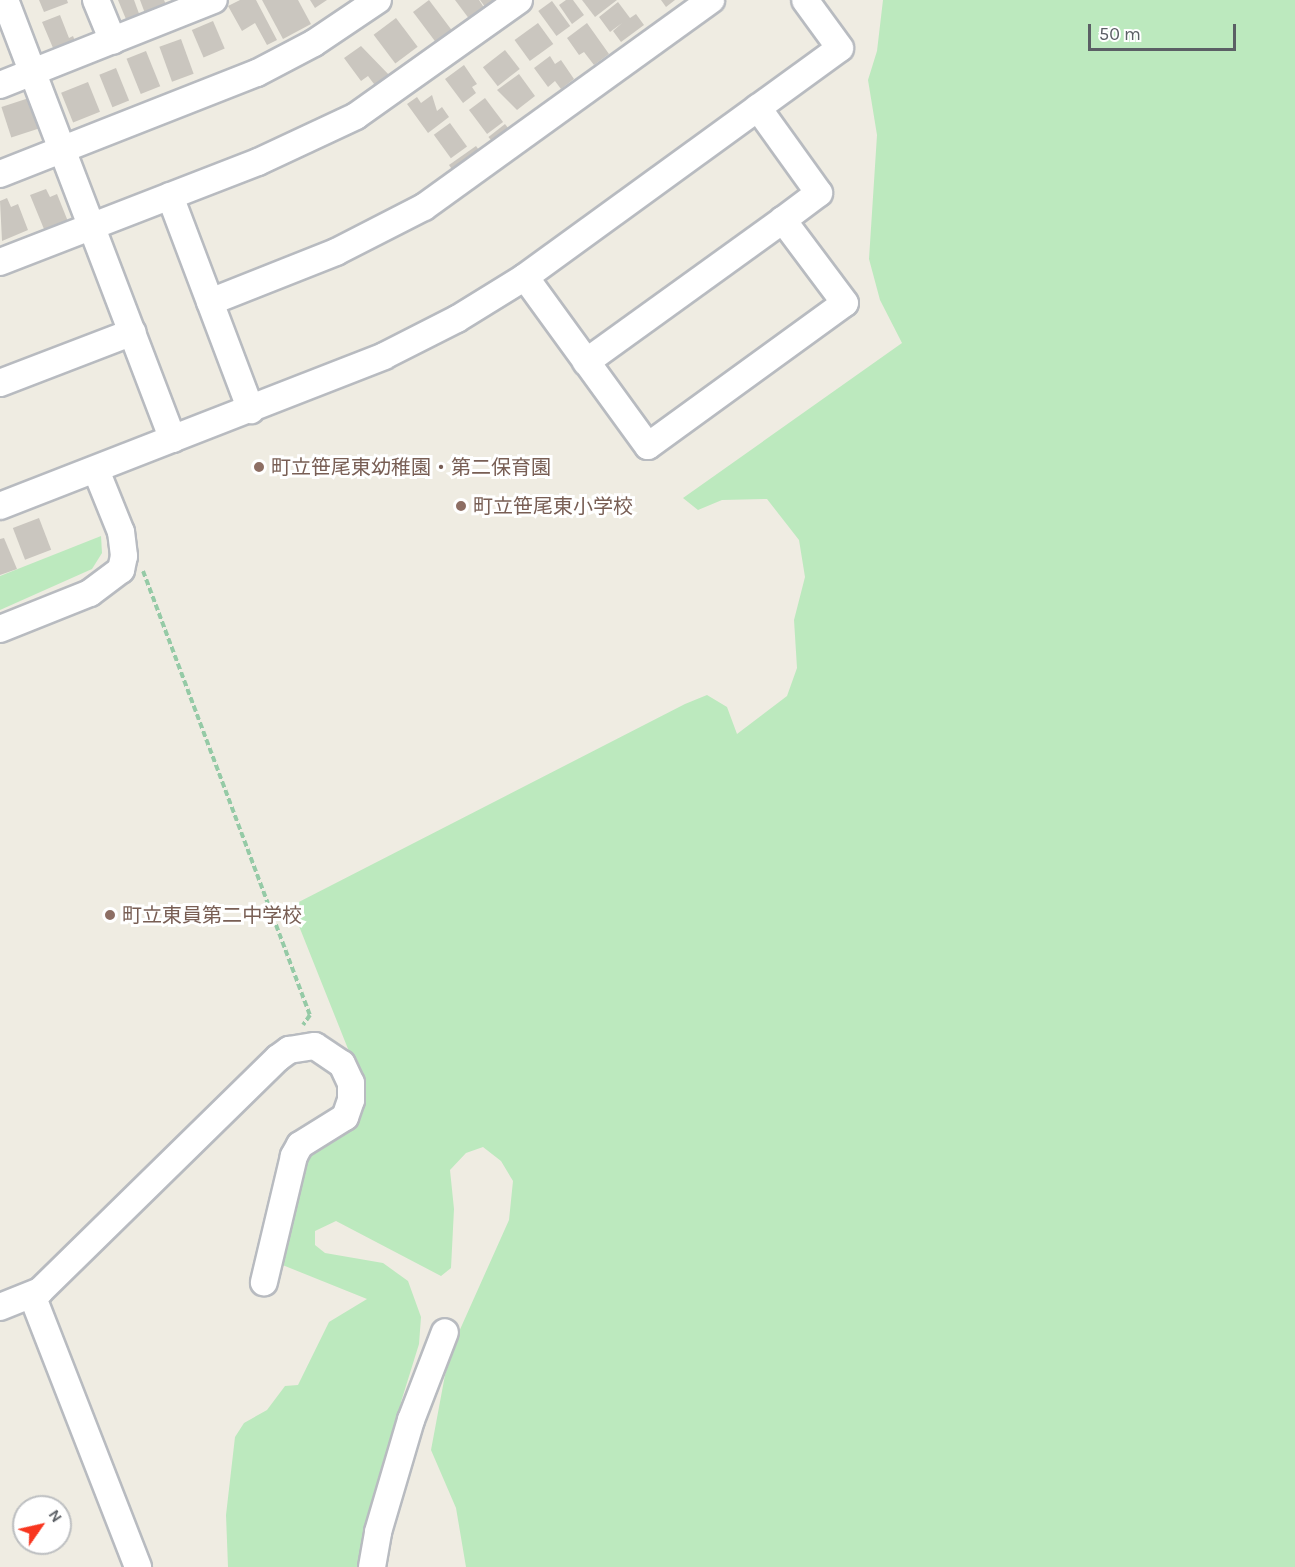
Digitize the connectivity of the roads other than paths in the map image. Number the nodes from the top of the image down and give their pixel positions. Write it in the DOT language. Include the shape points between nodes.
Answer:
graph roads {
  1 [pos="5,0"];
  2 [pos="96,0"];
  3 [pos="214,0"];
  4 [pos="378,0"];
  5 [pos="519,0"];
  6 [pos="711,0"];
  7 [pos="806,0"];
  8 [pos="112,41"];
  9 [pos="33,73"];
  10 [pos="0,85"];
  11 [pos="758,108"];
  12 [pos="63,149"];
  13 [pos="0,174"];
  14 [pos="170,196"];
  15 [pos="783,220"];
  16 [pos="92,227"];
  17 [pos="0,262"];
  18 [pos="525,277"];
  19 [pos="210,302"];
  20 [pos="133,332"];
  21 [pos="586,362"];
  22 [pos="0,383"];
  23 [pos="251,410"];
  24 [pos="173,439"];
  25 [pos="96,470"];
  26 [pos="0,506"];
  27 [pos="0,629"];
  28 [pos="264,1282"];
  29 [pos="32,1295"];
  30 [pos="0,1307"];
  31 [pos="446,1332"];
  32 [pos="138,1567"];
  33 [pos="372,1567"];
  1 -- 9 [label="street"];
  2 -- 8 [label="street"];
  3 -- 8 [label="street"];
  4 -- 12 [label="street" via="314,43 256,73"];
  5 -- 14 [label="street" via="356,116 288,149"];
  6 -- 19 [label="street" via="424,207 336,252"];
  7 -- 11 [label="street" via="840,48"];
  8 -- 9 [label="street"];
  9 -- 10 [label="street"];
  9 -- 12 [label="street"];
  11 -- 15 [label="street" via="819,193"];
  11 -- 18 [label="street"];
  12 -- 13 [label="street"];
  12 -- 16 [label="street"];
  14 -- 16 [label="street"];
  14 -- 19 [label="street"];
  15 -- 21 [label="street"];
  15 -- 21 [label="street" via="844,303 648,446"];
  16 -- 17 [label="street"];
  16 -- 20 [label="street"];
  18 -- 21 [label="street"];
  18 -- 23 [label="street" via="415,341"];
  19 -- 23 [label="street"];
  20 -- 22 [label="street"];
  20 -- 24 [label="street"];
  23 -- 24 [label="street"];
  24 -- 25 [label="street"];
  25 -- 26 [label="street"];
  25 -- 27 [label="street" via="121,532 121,570 90,593"];
  28 -- 29 [label="street" via="294,1156 300,1145 345,1117 352,1092 348,1073 325,1050 304,1046 278,1059"];
  29 -- 30 [label="street"];
  29 -- 32 [label="street"];
  31 -- 33 [label="street" via="411,1420 378,1532"];
}
